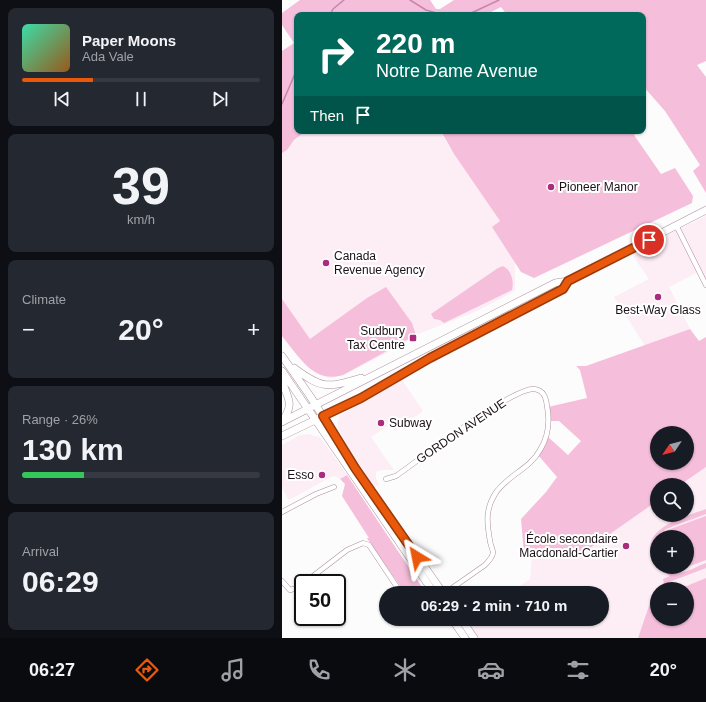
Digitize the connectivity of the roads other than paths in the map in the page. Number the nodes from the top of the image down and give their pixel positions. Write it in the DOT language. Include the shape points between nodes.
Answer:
graph roads {
  1 [pos="706,210"];
  2 [pos="676,225"];
  3 [pos="568,281"];
  4 [pos="706,285"];
  5 [pos="282,356"];
  6 [pos="288,364"];
  7 [pos="282,372"];
  8 [pos="376,373"];
  9 [pos="282,380"];
  10 [pos="316,405"];
  11 [pos="307,409"];
  12 [pos="323,416"];
  13 [pos="314,420"];
  14 [pos="282,422"];
  15 [pos="282,436"];
  16 [pos="386,479"];
  17 [pos="334,487"];
  18 [pos="282,512"];
  19 [pos="315,574"];
  20 [pos="282,581"];
  21 [pos="396,586"];
  22 [pos="429,586"];
  23 [pos="439,586"];
  24 [pos="455,586"];
  25 [pos="294,589"];
  26 [pos="457,626"];
  27 [pos="466,626"];
  28 [pos="465,638"];
  29 [pos="474,638"];
  1 -- 2 [label="main road"];
  2 -- 3 [label="main road"];
  2 -- 4 [label="street"];
  3 -- 8 [label="main road" via="555,283"];
  3 -- 12 [label="main road" via="563,289"];
  5 -- 6 [label="main road"];
  6 -- 8 [label="main road" via="311,381 323,385 334,386"];
  6 -- 10 [label="main road"];
  7 -- 11 [label="main road"];
  8 -- 10 [label="main road"];
  9 -- 14 [label="main road" via="290,401 289,410"];
  10 -- 11 [label="main road"];
  10 -- 12 [label="main road"];
  11 -- 13 [label="main road"];
  11 -- 14 [label="main road"];
  12 -- 13 [label="main road"];
  12 -- 23 [label="main road" via="361,476"];
  13 -- 15 [label="main road"];
  13 -- 22 [label="main road"];
  16 -- 24 [label="street, GORDON AVENUE" via="396,476 498,404 528,390 540,390 545,397 548,417 546,436 540,452 501,487 490,503 487,517 493,553 490,560"];
  17 -- 18 [label="street"];
  19 -- 21 [label="street" via="347,550 363,543 369,546"];
  20 -- 25 [label="street" via="290,590"];
  26 -- 28 [label="main road"];
  27 -- 29 [label="main road"];
}
